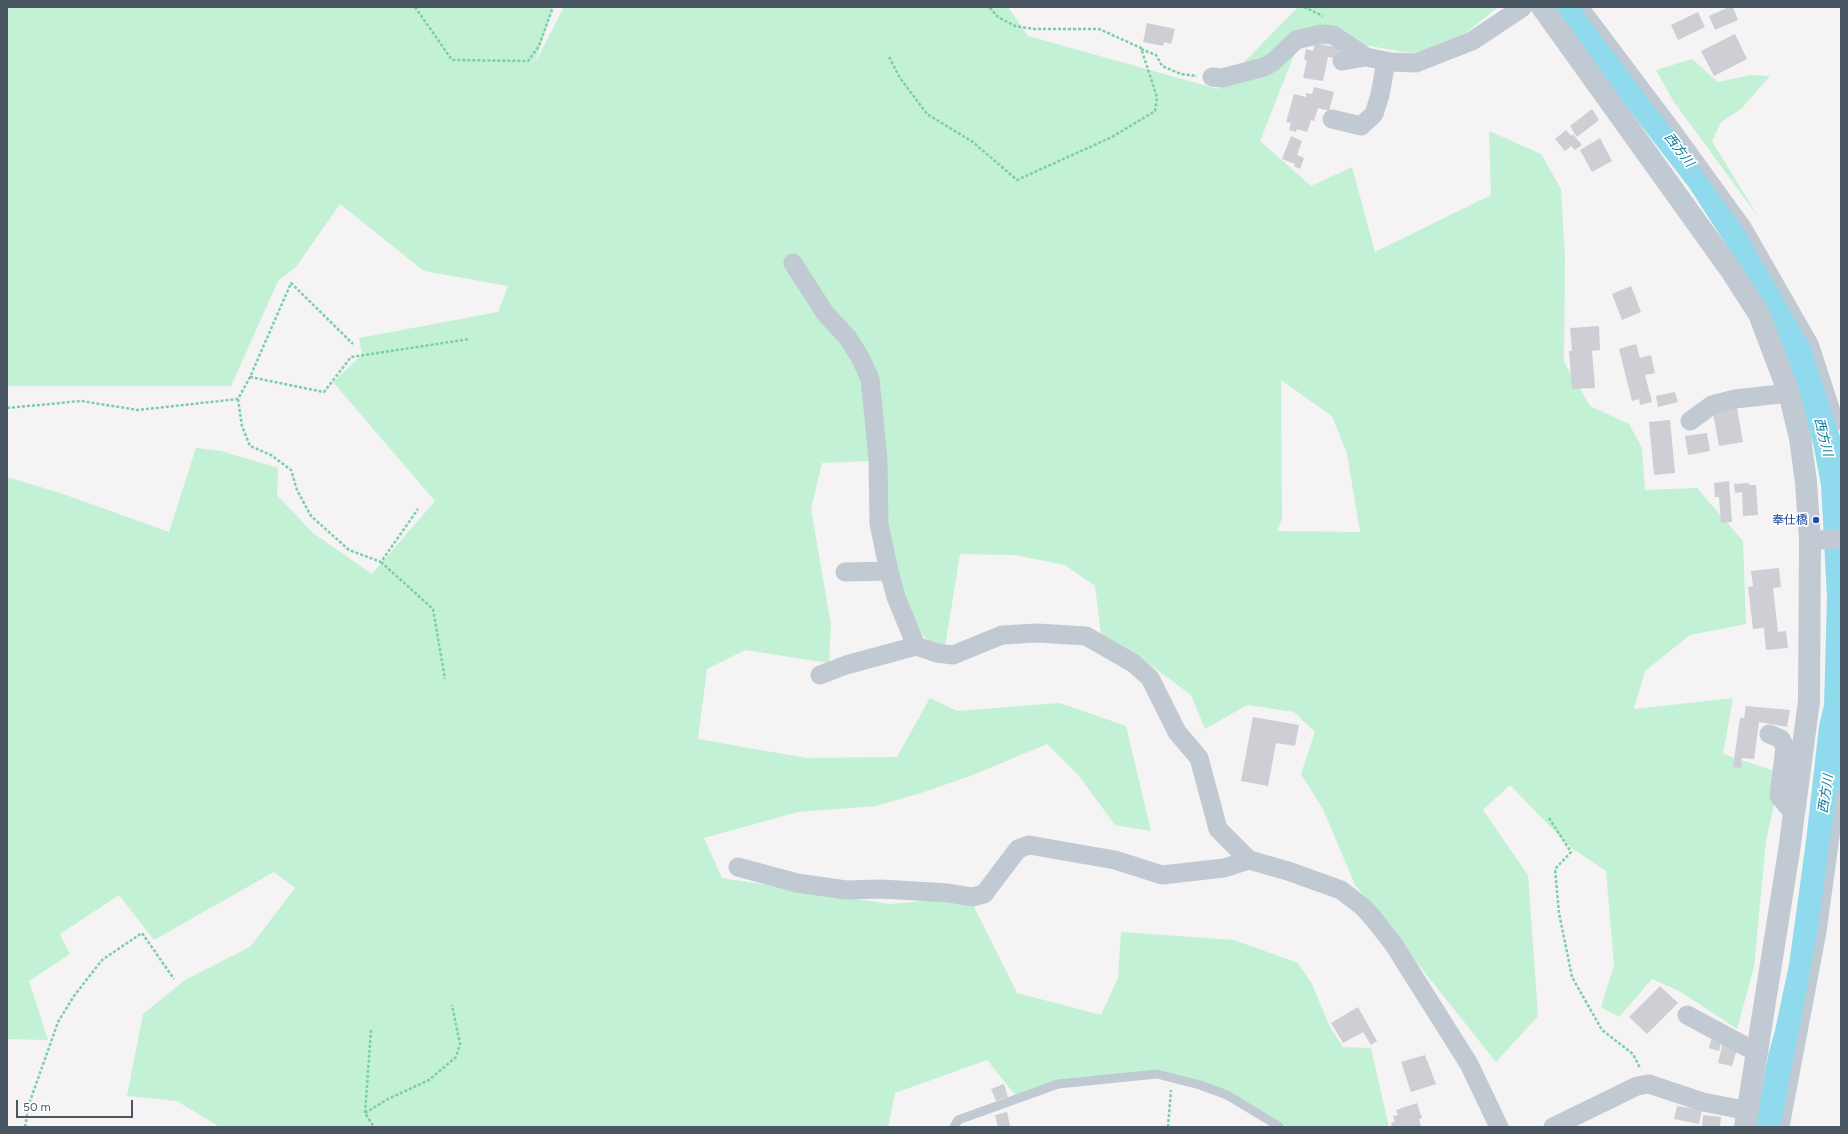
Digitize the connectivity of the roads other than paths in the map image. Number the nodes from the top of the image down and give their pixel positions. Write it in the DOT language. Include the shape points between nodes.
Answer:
graph roads {
  1 [pos="1523,7"];
  2 [pos="1542,7"];
  3 [pos="1585,7"];
  4 [pos="1366,57"];
  5 [pos="1342,61"];
  6 [pos="1386,61"];
  7 [pos="1212,77"];
  8 [pos="1332,119"];
  9 [pos="793,263"];
  10 [pos="1789,393"];
  11 [pos="1690,421"];
  12 [pos="1841,426"];
  13 [pos="1824,540"];
  14 [pos="889,571"];
  15 [pos="845,572"];
  16 [pos="916,646"];
  17 [pos="820,675"];
  18 [pos="1769,734"];
  19 [pos="1841,793"];
  20 [pos="1794,814"];
  21 [pos="1249,860"];
  22 [pos="738,867"];
  23 [pos="1687,1015"];
  24 [pos="1758,1053"];
  25 [pos="1747,1119"];
  26 [pos="954,1127"];
  27 [pos="1280,1127"];
  28 [pos="1499,1127"];
  29 [pos="1553,1127"];
  30 [pos="1785,1127"];
  1 -- 6 [label="street" via="1472,41 1440,54 1416,63"];
  2 -- 10 [label="street" via="1730,269 1758,314"];
  3 -- 12 [label="lane" via="1747,226 1814,343"];
  4 -- 5 [label="street"];
  4 -- 6 [label="street"];
  4 -- 7 [label="street" via="1333,35 1321,34 1296,40 1264,67 1222,78"];
  6 -- 8 [label="street" via="1374,114 1361,126"];
  9 -- 14 [label="street" via="825,314 848,338 870,379 878,459 879,524"];
  10 -- 11 [label="street" via="1735,399 1712,405"];
  10 -- 13 [label="street" via="1806,482"];
  13 -- 20 [label="street" via="1809,701"];
  14 -- 15 [label="street"];
  14 -- 16 [label="street" via="896,597"];
  16 -- 17 [label="street" via="846,665"];
  16 -- 21 [label="street" via="937,653 953,654 1002,635 1037,633 1086,636 1133,663 1150,678 1177,732 1199,758 1218,829"];
  18 -- 20 [label="street" via="1781,739 1785,747 1779,796"];
  19 -- 30 [label="lane" via="1822,932"];
  20 -- 24 [label="street"];
  21 -- 22 [label="street" via="1224,868 1162,875 1115,860 1029,845 1018,849 984,894 972,896 832,888 797,883"];
  21 -- 28 [label="street" via="1341,890 1363,907 1394,945 1469,1064"];
  23 -- 24 [label="street"];
  24 -- 25 [label="street"];
  25 -- 29 [label="street" via="1649,1084 1638,1086"];
  26 -- 27 [label="lane" via="958,1120 1058,1084 1157,1074 1227,1095"];
}
